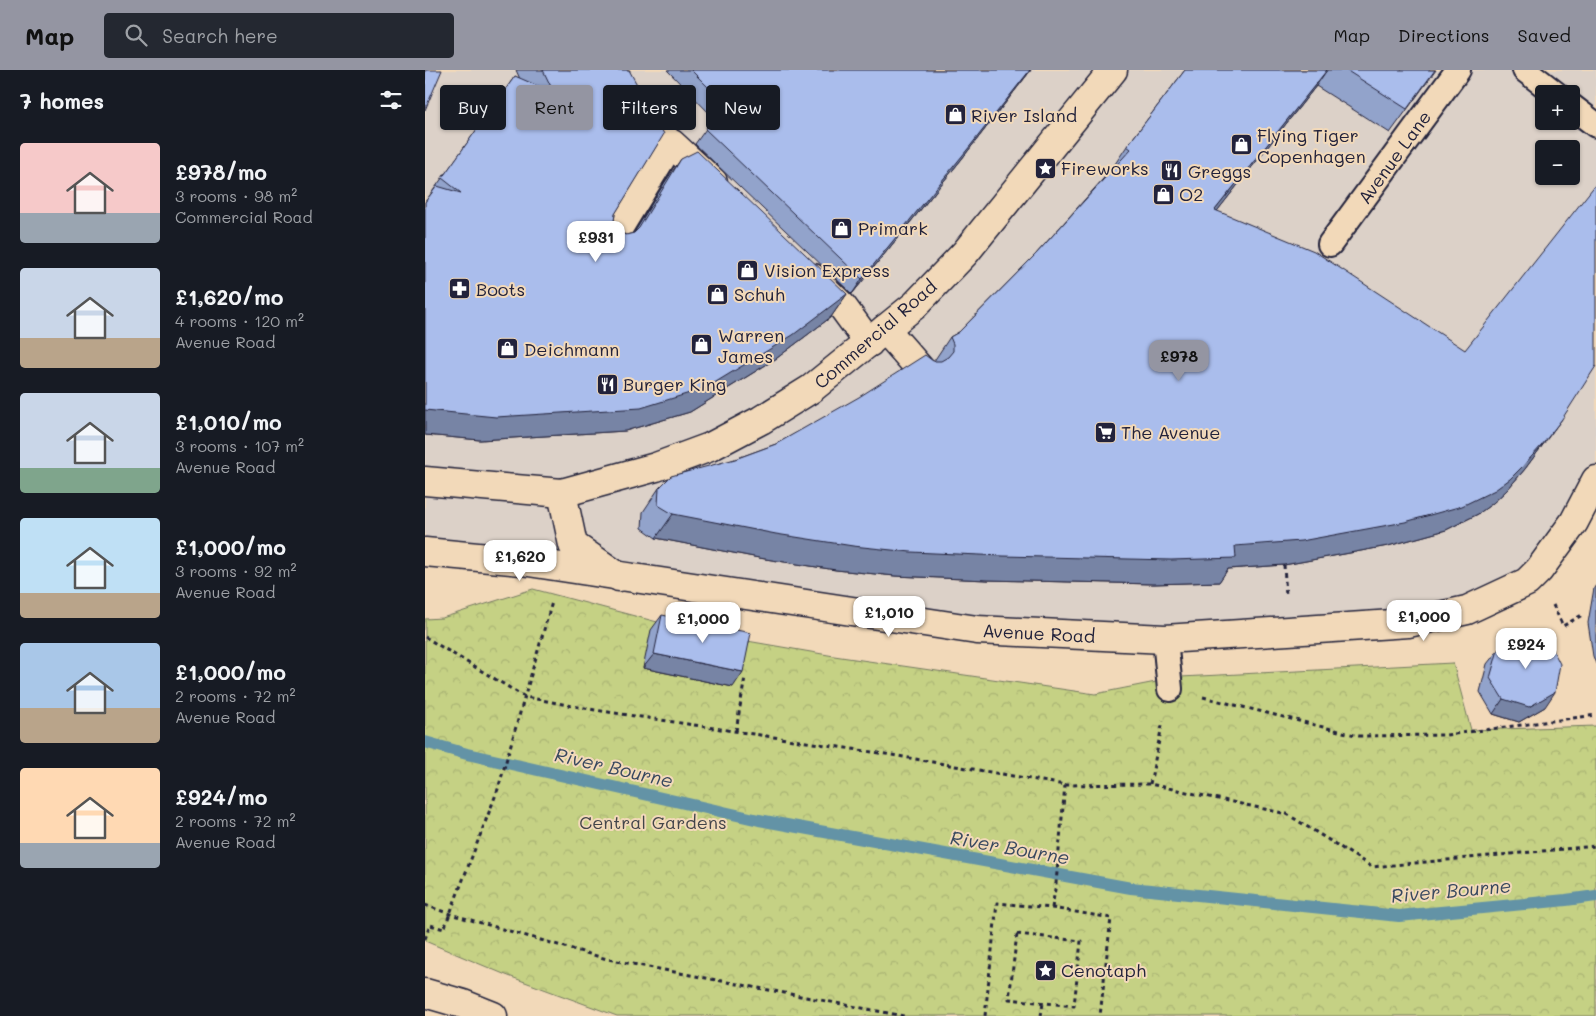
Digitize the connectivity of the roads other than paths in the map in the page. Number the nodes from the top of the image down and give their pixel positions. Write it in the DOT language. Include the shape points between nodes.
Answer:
graph roads {
  1 [pos="1113,70"];
  2 [pos="1458,70"];
  3 [pos="1525,70"];
  4 [pos="1544,85"];
  5 [pos="1580,113"];
  6 [pos="1596,125"];
  7 [pos="661,130"];
  8 [pos="672,144"];
  9 [pos="731,200"];
  10 [pos="611,244"];
  11 [pos="1330,244"];
  12 [pos="794,260"];
  13 [pos="877,336"];
  14 [pos="921,370"];
  15 [pos="1596,480"];
  16 [pos="425,481"];
  17 [pos="562,493"];
  18 [pos="425,552"];
  19 [pos="619,577"];
  20 [pos="1165,639"];
  21 [pos="1170,689"];
  22 [pos="425,993"];
  23 [pos="493,1016"];
  1 -- 13 [label="street, Commercial Road" via="965,252 915,305"];
  2 -- 11 [label="lane, Avenue Lane"];
  3 -- 4 [label="lane"];
  5 -- 6 [label="lane"];
  7 -- 8 [label="lane"];
  8 -- 9 [label="street"];
  8 -- 10 [label="lane"];
  12 -- 13 [label="street"];
  13 -- 14 [label="street"];
  13 -- 17 [label="street, Commercial Road" via="811,389 710,447 656,468"];
  15 -- 20 [label="street, Avenue Road" via="1574,522 1539,570 1527,582 1467,610 1408,623"];
  16 -- 17 [label="street, Commercial Road"];
  17 -- 19 [label="street" via="573,545"];
  18 -- 19 [label="street, Avenue Road" via="522,561"];
  19 -- 20 [label="street, Avenue Road" via="977,630"];
  20 -- 21 [label="lane"];
  22 -- 23 [label="street"];
}
